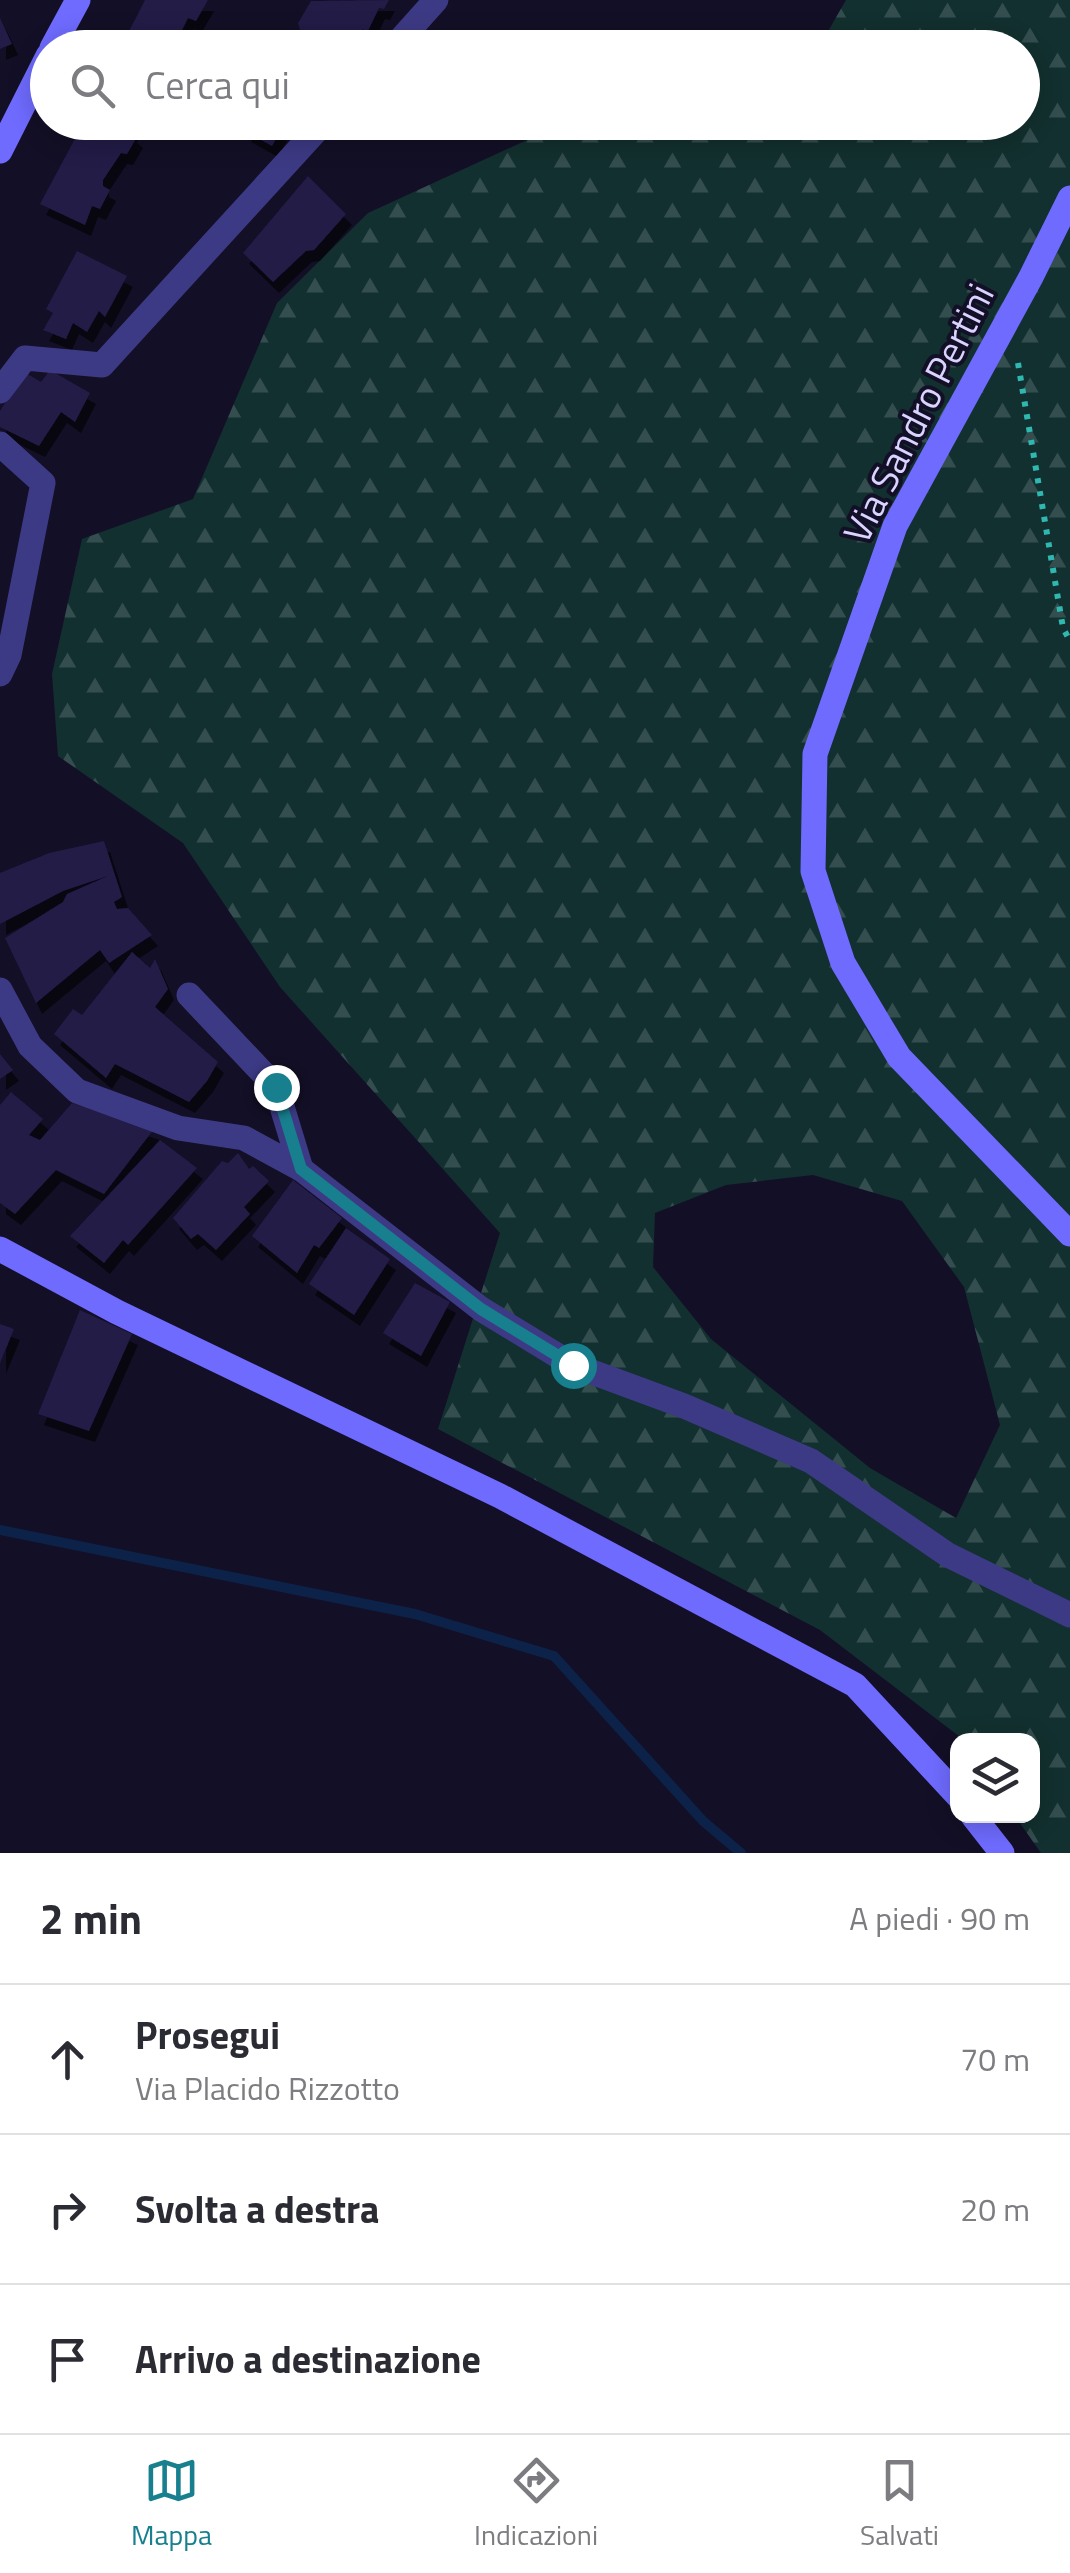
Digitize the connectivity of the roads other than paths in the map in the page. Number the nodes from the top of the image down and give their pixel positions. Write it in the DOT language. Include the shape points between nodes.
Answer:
graph roads {
  1 [pos="78,0"];
  2 [pos="436,0"];
  3 [pos="62,30"];
  4 [pos="409,30"];
  5 [pos="30,92"];
  6 [pos="308,140"];
  7 [pos="0,151"];
  8 [pos="1070,198"];
  9 [pos="0,391"];
  10 [pos="0,444"];
  11 [pos="0,674"];
  12 [pos="0,990"];
  13 [pos="188,995"];
  14 [pos="301,1169"];
  15 [pos="1070,1234"];
  16 [pos="0,1249"];
  17 [pos="1070,1615"];
  18 [pos="950,1787"];
  19 [pos="978,1823"];
  20 [pos="1002,1853"];
  1 -- 3 [label="main road"];
  2 -- 4 [label="street"];
  5 -- 7 [label="main road"];
  6 -- 9 [label="street" via="102,365 24,358"];
  8 -- 15 [label="main road, Via Sandro Pertini" via="895,526 815,754 813,870 843,963 899,1057"];
  10 -- 11 [label="street" via="43,483"];
  12 -- 14 [label="street" via="30,1046 78,1091 178,1128 244,1138"];
  13 -- 14 [label="street" via="276,1087"];
  14 -- 17 [label="street" via="481,1309 573,1365 811,1461 948,1555"];
  16 -- 18 [label="main road" via="500,1496 855,1685"];
  19 -- 20 [label="main road"];
}
